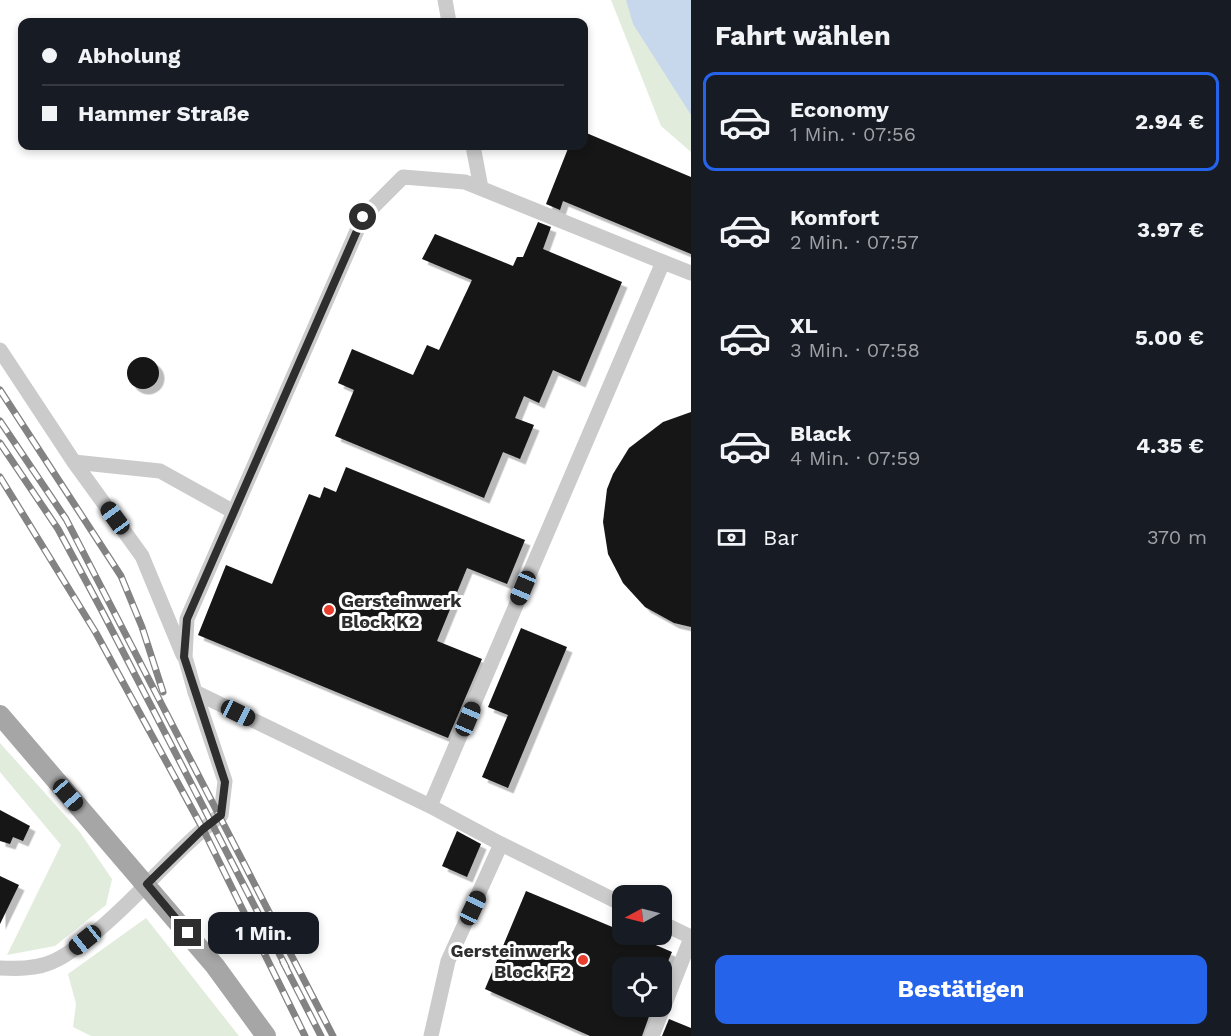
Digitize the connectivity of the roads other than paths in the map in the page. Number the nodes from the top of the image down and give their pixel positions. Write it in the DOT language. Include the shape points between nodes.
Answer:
graph roads {
  1 [pos="445,0"];
  2 [pos="449,18"];
  3 [pos="474,150"];
  4 [pos="481,188"];
  5 [pos="663,262"];
  6 [pos="691,273"];
  7 [pos="0,350"];
  8 [pos="74,462"];
  9 [pos="234,512"];
  10 [pos="184,657"];
  11 [pos="195,692"];
  12 [pos="0,715"];
  13 [pos="430,806"];
  14 [pos="501,844"];
  15 [pos="147,884"];
  16 [pos="612,899"];
  17 [pos="672,927"];
  18 [pos="691,937"];
  19 [pos="0,968"];
  20 [pos="266,1036"];
  21 [pos="431,1036"];
  22 [pos="651,1036"];
  1 -- 2 [label="street"];
  3 -- 4 [label="street"];
  4 -- 5 [label="street"];
  4 -- 9 [label="street" via="465,182 403,177 363,217"];
  5 -- 6 [label="street"];
  5 -- 13 [label="street"];
  7 -- 8 [label="street"];
  8 -- 9 [label="street" via="160,471"];
  8 -- 10 [label="street" via="142,556"];
  9 -- 10 [label="street" via="187,619"];
  10 -- 11 [label="street"];
  11 -- 13 [label="street"];
  11 -- 15 [label="street" via="225,782 221,815"];
  12 -- 15 [label="main road"];
  13 -- 14 [label="street"];
  14 -- 16 [label="street"];
  14 -- 21 [label="street" via="448,961"];
  15 -- 19 [label="street" via="113,918 54,962"];
  15 -- 20 [label="main road"];
  17 -- 18 [label="street"];
  18 -- 22 [label="street"];
}
